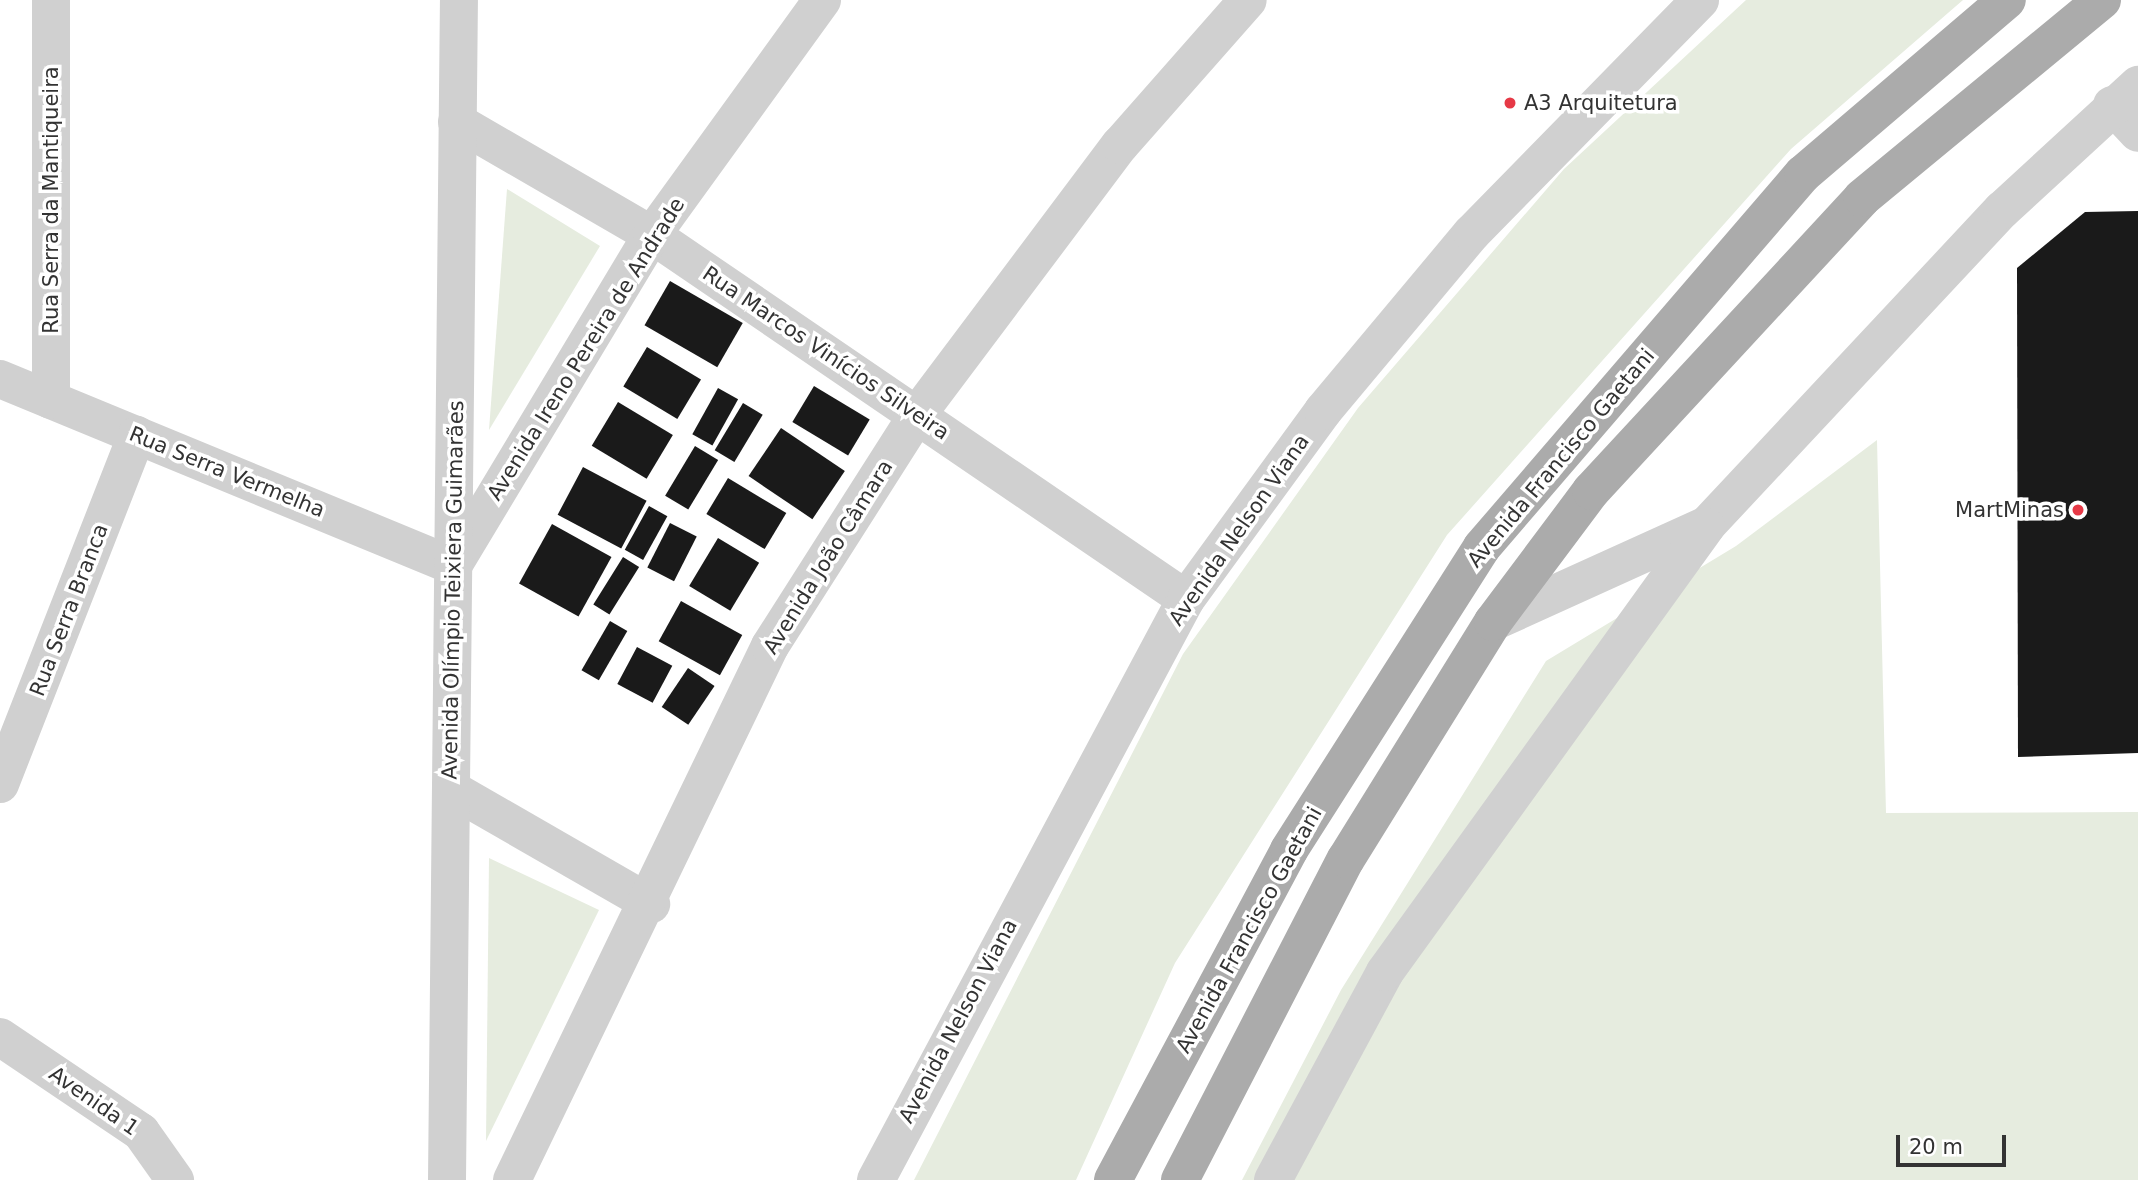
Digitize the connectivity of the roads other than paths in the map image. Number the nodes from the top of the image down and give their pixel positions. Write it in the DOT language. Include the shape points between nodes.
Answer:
graph roads {
  1 [pos="51,0"];
  2 [pos="458,0"];
  3 [pos="822,0"];
  4 [pos="1248,0"];
  5 [pos="1700,0"];
  6 [pos="2007,0"];
  7 [pos="2102,0"];
  8 [pos="2125,95"];
  9 [pos="457,122"];
  10 [pos="2138,133"];
  11 [pos="652,235"];
  12 [pos="0,379"];
  13 [pos="51,400"];
  14 [pos="917,415"];
  15 [pos="137,435"];
  16 [pos="1707,525"];
  17 [pos="453,566"];
  18 [pos="1186,599"];
  19 [pos="1493,622"];
  20 [pos="0,784"];
  21 [pos="451,789"];
  22 [pos="651,904"];
  23 [pos="0,1037"];
  24 [pos="174,1180"];
  25 [pos="447,1180"];
  26 [pos="512,1180"];
  27 [pos="876,1180"];
  28 [pos="1113,1180"];
  29 [pos="1180,1180"];
  30 [pos="1273,1180"];
  1 -- 13 [label="street, Rua Serra da Mantiqueira"];
  2 -- 9 [label="street, Avenida Olímpio Teixiera Guimarães"];
  3 -- 11 [label="street, Avenida Ireno Pereira de Andrade"];
  4 -- 14 [label="street, Avenida João Câmara" via="1119,145"];
  5 -- 18 [label="street, Avenida Nelson Viana" via="1472,233 1323,411"];
  6 -- 28 [label="main road, Avenida Francisco Gaetani" via="1803,174 1482,547 1289,849"];
  7 -- 19 [label="main road" via="1862,198 1591,491"];
  8 -- 10 [label="street"];
  8 -- 16 [label="street" via="2001,210"];
  9 -- 11 [label="street, Rua Marcos Vinícios Silveira"];
  9 -- 17 [label="street, Avenida Olímpio Teixiera Guimarães"];
  11 -- 14 [label="street, Rua Marcos Vinícios Silveira"];
  11 -- 17 [label="street, Avenida Ireno Pereira de Andrade"];
  12 -- 13 [label="street, Rua Serra Vermelha"];
  13 -- 15 [label="street, Rua Serra Vermelha"];
  14 -- 18 [label="street, Rua Marcos Vinícios Silveira"];
  14 -- 22 [label="street, Avenida João Câmara" via="770,646"];
  15 -- 17 [label="street, Rua Serra Vermelha"];
  15 -- 20 [label="street, Rua Serra Branca"];
  16 -- 19 [label="street"];
  16 -- 30 [label="street" via="1385,972"];
  17 -- 21 [label="street, Avenida Olímpio Teixiera Guimarães"];
  18 -- 27 [label="street, Avenida Nelson Viana"];
  19 -- 29 [label="main road" via="1346,859"];
  21 -- 22 [label="street"];
  21 -- 25 [label="street, Avenida Olímpio Teixiera Guimarães"];
  22 -- 26 [label="street, Avenida João Câmara"];
  23 -- 24 [label="street, Avenida 1" via="141,1132"];
}
